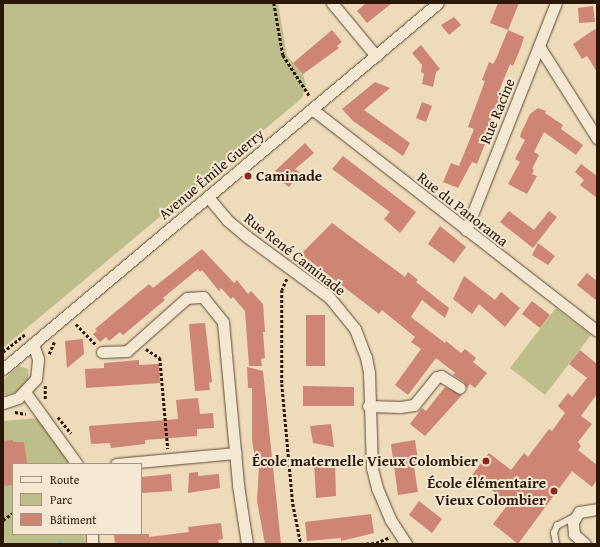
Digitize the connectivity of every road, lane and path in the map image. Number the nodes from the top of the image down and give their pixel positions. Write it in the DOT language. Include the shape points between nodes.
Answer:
graph roads {
  1 [pos="274,3"];
  2 [pos="332,3"];
  3 [pos="438,3"];
  4 [pos="556,3"];
  5 [pos="539,46"];
  6 [pos="376,56"];
  7 [pos="309,95"];
  8 [pos="312,109"];
  9 [pos="597,138"];
  10 [pos="208,197"];
  11 [pos="466,230"];
  12 [pos="292,268"];
  13 [pos="72,328"];
  14 [pos="597,331"];
  15 [pos="58,339"];
  16 [pos="33,344"];
  17 [pos="136,344"];
  18 [pos="102,352"];
  19 [pos="49,357"];
  20 [pos="3,369"];
  21 [pos="45,385"];
  22 [pos="460,388"];
  23 [pos="25,392"];
  24 [pos="3,403"];
  25 [pos="368,406"];
  26 [pos="10,412"];
  27 [pos="29,415"];
  28 [pos="43,415"];
  29 [pos="235,453"];
  30 [pos="168,458"];
  31 [pos="76,463"];
  32 [pos="125,463"];
  33 [pos="597,509"];
  34 [pos="12,514"];
  35 [pos="575,516"];
  36 [pos="3,520"];
  37 [pos="398,534"];
  38 [pos="247,544"];
  39 [pos="301,544"];
  40 [pos="361,544"];
  41 [pos="406,544"];
  42 [pos="556,544"];
  43 [pos="585,544"];
  1 -- 7 [label="path" via="283,55"];
  2 -- 6 [label="street"];
  3 -- 6 [label="street, Avenue Émile Guerry"];
  4 -- 5 [label="street, Rue Racine"];
  5 -- 9 [label="street"];
  5 -- 11 [label="street, Rue Racine"];
  6 -- 8 [label="street, Avenue Émile Guerry"];
  8 -- 10 [label="street, Avenue Émile Guerry"];
  8 -- 11 [label="street, Rue du Panorama"];
  10 -- 12 [label="street, Rue René Caminade" via="227,220"];
  10 -- 16 [label="street, Avenue Émile Guerry"];
  11 -- 14 [label="street, Rue du Panorama"];
  12 -- 25 [label="street, Rue René Caminade" via="329,297 355,329 369,372"];
  12 -- 39 [label="path" via="282,290 282,384 293,504"];
  13 -- 18 [label="path" via="77,323"];
  15 -- 19 [label="path" via="51,347"];
  16 -- 20 [label="street, Avenue Émile Guerry"];
  16 -- 23 [label="street" via="38,369 36,379"];
  17 -- 18 [label="street" via="127,351"];
  17 -- 29 [label="street" via="187,298 203,297 224,325"];
  17 -- 30 [label="path" via="160,358"];
  21 -- 28 [label="path" via="44,398 51,409"];
  22 -- 25 [label="street" via="442,376 437,377 414,405"];
  23 -- 24 [label="street" via="10,402"];
  23 -- 28 [label="street"];
  25 -- 37 [label="street, Rue René Caminade" via="372,468 377,488"];
  26 -- 27 [label="path" via="23,412"];
  28 -- 31 [label="street"];
  29 -- 30 [label="street"];
  29 -- 38 [label="street"];
  30 -- 32 [label="street"];
  33 -- 35 [label="street" via="585,509"];
  34 -- 36 [label="path"];
  35 -- 42 [label="lane" via="557,526 554,534"];
  35 -- 43 [label="street" via="574,534"];
  37 -- 40 [label="path" via="376,543"];
  37 -- 41 [label="street, Rue René Caminade"];
}
